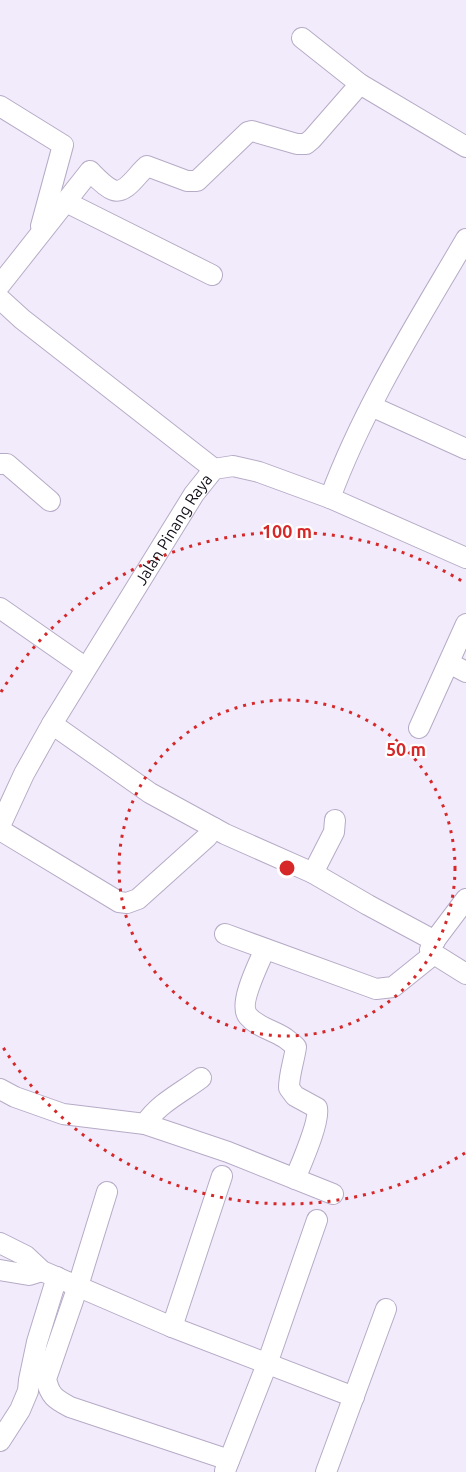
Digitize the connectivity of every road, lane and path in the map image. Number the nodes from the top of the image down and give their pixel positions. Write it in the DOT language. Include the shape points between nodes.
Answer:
graph roads {
  1 [pos="302,38"];
  2 [pos="360,84"];
  3 [pos="0,106"];
  4 [pos="466,147"];
  5 [pos="66,202"];
  6 [pos="38,237"];
  7 [pos="466,239"];
  8 [pos="212,274"];
  9 [pos="0,285"];
  10 [pos="0,299"];
  11 [pos="371,406"];
  12 [pos="466,449"];
  13 [pos="0,464"];
  14 [pos="214,469"];
  15 [pos="330,498"];
  16 [pos="50,501"];
  17 [pos="466,558"];
  18 [pos="0,608"];
  19 [pos="466,624"];
  20 [pos="457,667"];
  21 [pos="86,668"];
  22 [pos="52,724"];
  23 [pos="419,728"];
  24 [pos="334,820"];
  25 [pos="0,828"];
  26 [pos="214,828"];
  27 [pos="313,873"];
  28 [pos="466,899"];
  29 [pos="225,934"];
  30 [pos="435,947"];
  31 [pos="265,949"];
  32 [pos="466,974"];
  33 [pos="201,1078"];
  34 [pos="0,1089"];
  35 [pos="145,1124"];
  36 [pos="222,1176"];
  37 [pos="295,1179"];
  38 [pos="108,1192"];
  39 [pos="333,1194"];
  40 [pos="317,1220"];
  41 [pos="0,1243"];
  42 [pos="0,1270"];
  43 [pos="49,1274"];
  44 [pos="78,1286"];
  45 [pos="386,1309"];
  46 [pos="172,1327"];
  47 [pos="267,1364"];
  48 [pos="354,1397"];
  49 [pos="0,1441"];
  50 [pos="227,1466"];
  51 [pos="326,1472"];
  1 -- 2 [label="street"];
  2 -- 4 [label="street"];
  2 -- 5 [label="street" via="306,144 252,131 197,181 147,166 119,191 112,190 90,171"];
  3 -- 6 [label="street" via="63,145"];
  5 -- 6 [label="street"];
  5 -- 8 [label="street"];
  6 -- 9 [label="street"];
  7 -- 11 [label="street"];
  10 -- 14 [label="street"];
  11 -- 12 [label="street"];
  11 -- 15 [label="street"];
  13 -- 16 [label="street" via="8,464"];
  14 -- 15 [label="street, Jalan Pinang Raya" via="233,466 259,472"];
  14 -- 21 [label="street, Jalan Pinang Raya" via="194,494"];
  15 -- 17 [label="street, Jalan Pinang Raya"];
  18 -- 21 [label="street"];
  19 -- 20 [label="street"];
  20 -- 23 [label="street"];
  21 -- 22 [label="street, Jalan Pinang Raya"];
  22 -- 25 [label="street, Jalan Pinang Raya"];
  22 -- 26 [label="street" via="150,793"];
  24 -- 27 [label="street" via="334,832"];
  25 -- 26 [label="street" via="119,902 127,903 138,899"];
  26 -- 27 [label="street"];
  27 -- 30 [label="street"];
  28 -- 30 [label="street"];
  29 -- 31 [label="street"];
  30 -- 31 [label="street" via="393,987 375,989"];
  30 -- 32 [label="street"];
  31 -- 37 [label="street" via="244,1010 256,1023 296,1047 289,1088 295,1096 317,1108 318,1114"];
  33 -- 35 [label="street" via="164,1102"];
  34 -- 35 [label="street" via="63,1114"];
  35 -- 37 [label="street"];
  36 -- 46 [label="street"];
  37 -- 39 [label="street"];
  38 -- 44 [label="street"];
  40 -- 47 [label="street"];
  41 -- 43 [label="street"];
  42 -- 43 [label="street"];
  43 -- 44 [label="street"];
  43 -- 49 [label="street" via="28,1391"];
  44 -- 46 [label="street"];
  44 -- 50 [label="street" via="46,1378 57,1401"];
  45 -- 48 [label="street"];
  46 -- 47 [label="street"];
  47 -- 48 [label="street"];
  47 -- 50 [label="street"];
  48 -- 51 [label="street"];
}
